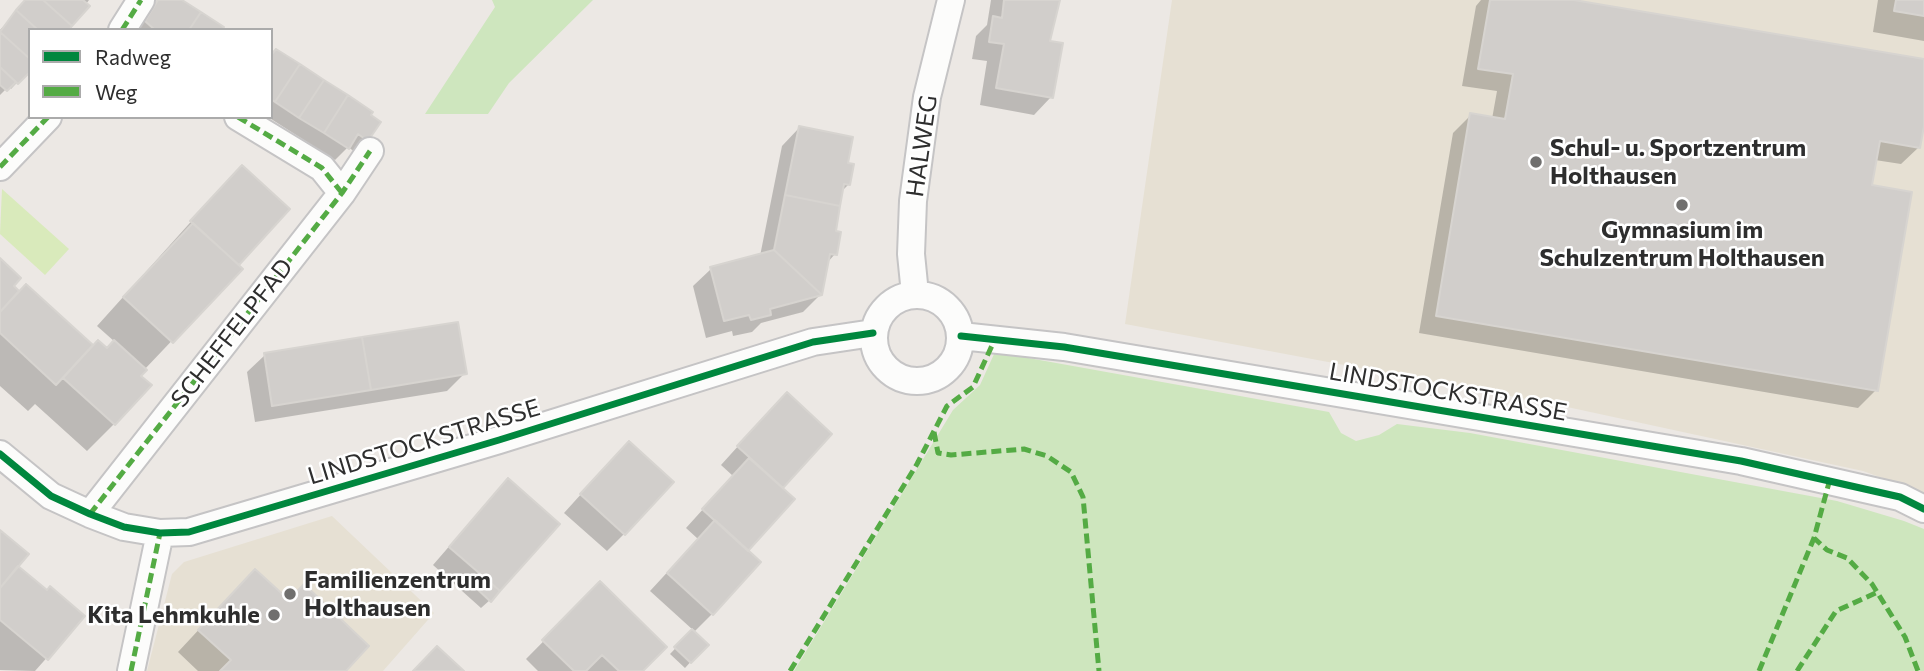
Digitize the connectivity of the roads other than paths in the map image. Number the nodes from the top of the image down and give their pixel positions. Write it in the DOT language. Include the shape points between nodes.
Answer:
graph roads {
  1 [pos="141,0"];
  2 [pos="951,0"];
  3 [pos="123,28"];
  4 [pos="46,119"];
  5 [pos="242,119"];
  6 [pos="370,150"];
  7 [pos="0,167"];
  8 [pos="342,193"];
  9 [pos="915,294"];
  10 [pos="873,333"];
  11 [pos="961,336"];
  12 [pos="0,454"];
  13 [pos="1924,509"];
  14 [pos="90,514"];
  15 [pos="160,533"];
  16 [pos="131,671"];
  1 -- 3 [label="street"];
  2 -- 9 [label="street, HALWEG" via="927,97 913,201"];
  4 -- 7 [label="street"];
  5 -- 8 [label="street" via="322,168"];
  6 -- 8 [label="street, SCHEFFELPFAD"];
  8 -- 14 [label="street, SCHEFFELPFAD"];
  9 -- 10 [label="street" via="898,299 882,312"];
  9 -- 11 [label="street" via="945,304"];
  10 -- 11 [label="street" via="877,357 889,372 918,382 934,378 953,363"];
  10 -- 15 [label="street, LINDSTOCKSTRASSE" via="813,342 189,532"];
  11 -- 13 [label="street, LINDSTOCKSTRASSE" via="1064,347 1741,461 1900,497"];
  12 -- 14 [label="street, LINDSTOCKSTRASSE" via="51,496"];
  14 -- 15 [label="street, LINDSTOCKSTRASSE" via="124,527"];
  15 -- 16 [label="street"];
}
